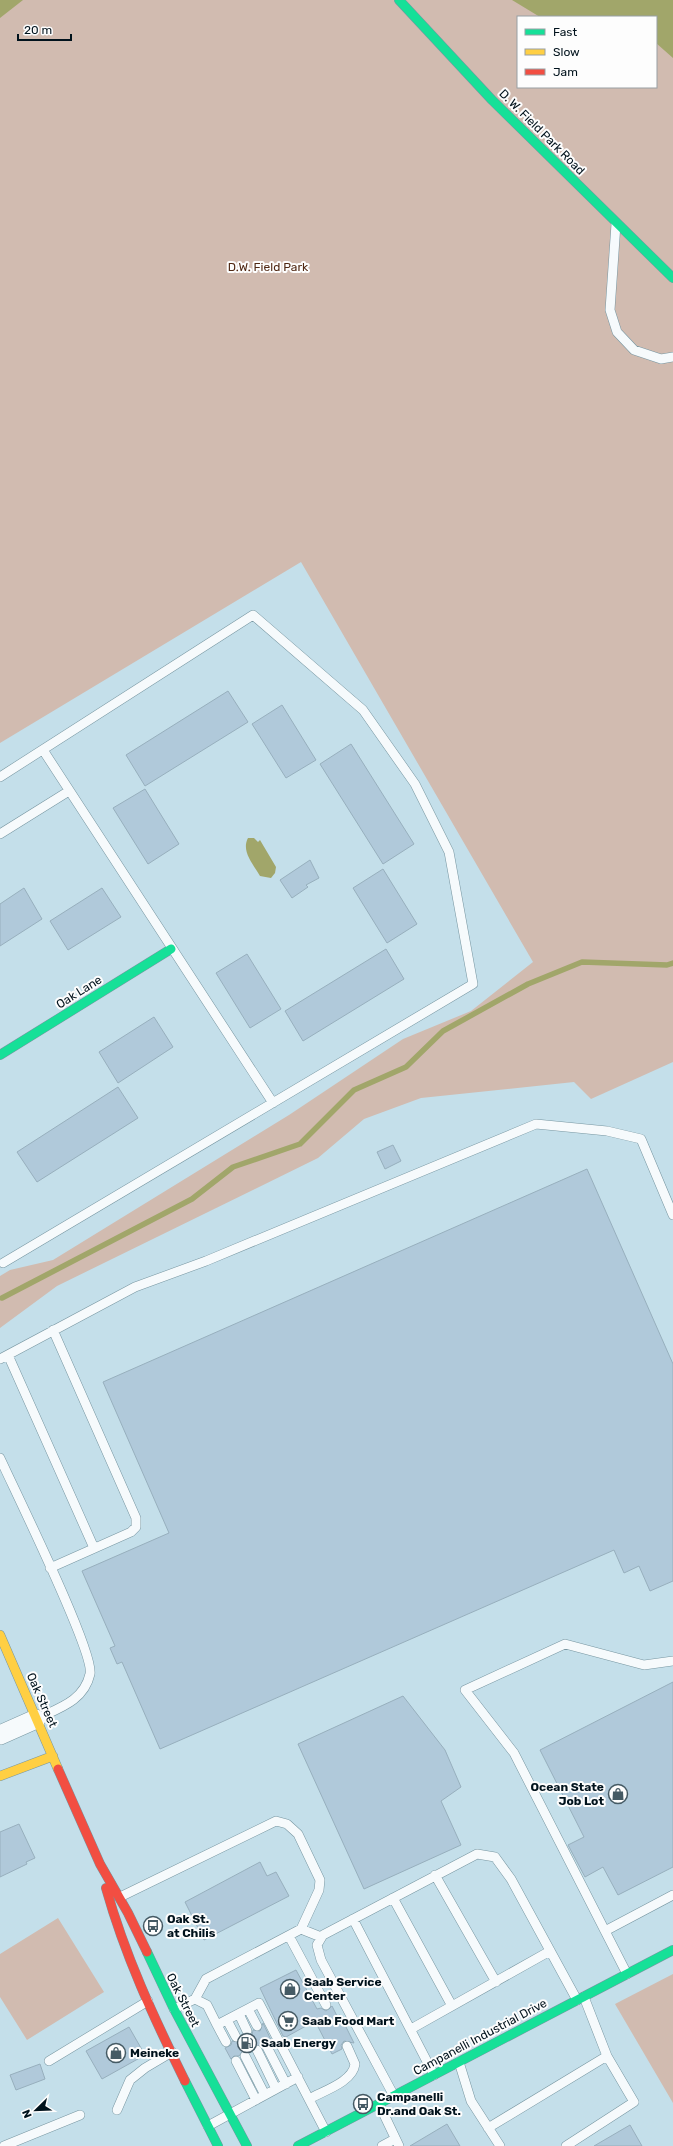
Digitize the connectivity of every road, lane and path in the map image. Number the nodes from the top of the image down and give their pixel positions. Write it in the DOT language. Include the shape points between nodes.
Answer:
graph roads {
  1 [pos="399,0"];
  2 [pos="616,222"];
  3 [pos="673,278"];
  4 [pos="673,357"];
  5 [pos="43,750"];
  6 [pos="0,777"];
  7 [pos="69,791"];
  8 [pos="0,834"];
  9 [pos="171,948"];
  10 [pos="0,1055"];
  11 [pos="273,1103"];
  12 [pos="673,1215"];
  13 [pos="3,1263"];
  14 [pos="54,1330"];
  15 [pos="4,1357"];
  16 [pos="0,1458"];
  17 [pos="94,1548"];
  18 [pos="50,1568"];
  19 [pos="0,1635"];
  20 [pos="673,1661"];
  21 [pos="36,1719"];
  22 [pos="0,1735"];
  23 [pos="53,1756"];
  24 [pos="0,1776"];
  25 [pos="100,1864"];
  26 [pos="435,1875"];
  27 [pos="673,1895"];
  28 [pos="120,1897"];
  29 [pos="393,1898"];
  30 [pos="109,1902"];
  31 [pos="353,1919"];
  32 [pos="301,1929"];
  33 [pos="605,1931"];
  34 [pos="289,1936"];
  35 [pos="321,1937"];
  36 [pos="673,1950"];
  37 [pos="550,1951"];
  38 [pos="627,1974"];
  39 [pos="496,1982"];
  40 [pos="581,1998"];
  41 [pos="195,1999"];
  42 [pos="148,2001"];
  43 [pos="326,2005"];
  44 [pos="452,2006"];
  45 [pos="248,2009"];
  46 [pos="165,2014"];
  47 [pos="239,2014"];
  48 [pos="227,2020"];
  49 [pos="218,2025"];
  50 [pos="257,2026"];
  51 [pos="410,2029"];
  52 [pos="247,2031"];
  53 [pos="236,2037"];
  54 [pos="226,2042"];
  55 [pos="266,2045"];
  56 [pos="347,2046"];
  57 [pos="257,2050"];
  58 [pos="172,2052"];
  59 [pos="245,2056"];
  60 [pos="607,2056"];
  61 [pos="236,2060"];
  62 [pos="49,2061"];
  63 [pos="459,2062"];
  64 [pos="434,2075"];
  65 [pos="298,2077"];
  66 [pos="286,2084"];
  67 [pos="276,2089"];
  68 [pos="265,2095"];
  69 [pos="394,2096"];
  70 [pos="308,2099"];
  71 [pos="256,2100"];
  72 [pos="379,2104"];
  73 [pos="117,2110"];
  74 [pos="230,2114"];
  75 [pos="80,2115"];
  76 [pos="208,2126"];
  77 [pos="488,2128"];
  78 [pos="326,2132"];
  79 [pos="397,2142"];
  80 [pos="4,2146"];
  81 [pos="218,2146"];
  82 [pos="247,2146"];
  83 [pos="298,2146"];
  84 [pos="382,2146"];
  85 [pos="500,2146"];
  86 [pos="566,2146"];
  1 -- 2 [label="street, D. W. Field Park Road" via="492,100"];
  2 -- 3 [label="street, D. W. Field Park Road"];
  2 -- 4 [label="lane" via="610,310 617,332 634,350 661,359"];
  5 -- 6 [label="lane"];
  5 -- 7 [label="lane"];
  5 -- 11 [label="lane" via="254,615 363,710 415,784 449,852 473,984"];
  7 -- 8 [label="lane"];
  7 -- 9 [label="lane"];
  9 -- 10 [label="street, Oak Lane"];
  9 -- 11 [label="lane"];
  11 -- 13 [label="lane"];
  12 -- 14 [label="lane" via="641,1138 607,1131 536,1124 206,1261 135,1287"];
  14 -- 15 [label="lane"];
  14 -- 17 [label="lane" via="136,1518 136,1527 131,1532"];
  15 -- 17 [label="lane"];
  16 -- 18 [label="lane"];
  17 -- 18 [label="lane"];
  18 -- 21 [label="lane" via="80,1635 90,1673 83,1693 64,1706"];
  19 -- 21 [label="street, Oak Street"];
  20 -- 33 [label="lane" via="644,1665 565,1644 465,1690 514,1753"];
  21 -- 22 [label="street"];
  21 -- 23 [label="street, Oak Street"];
  23 -- 24 [label="street"];
  23 -- 25 [label="street, Oak Street"];
  25 -- 28 [label="street, Oak Street"];
  25 -- 30 [label="street, Oak Street"];
  26 -- 29 [label="lane"];
  26 -- 37 [label="lane" via="476,1854 495,1857 511,1879"];
  26 -- 39 [label="lane"];
  27 -- 33 [label="lane"];
  28 -- 30 [label="lane"];
  28 -- 32 [label="lane" via="276,1821 288,1824 298,1834 320,1880 319,1890"];
  28 -- 46 [label="street, Oak Street"];
  29 -- 31 [label="lane"];
  29 -- 44 [label="lane"];
  30 -- 42 [label="street, Oak Street" via="116,1928"];
  31 -- 35 [label="lane"];
  31 -- 51 [label="lane"];
  32 -- 34 [label="lane"];
  32 -- 35 [label="lane"];
  33 -- 38 [label="lane"];
  34 -- 41 [label="lane" via="206,1980"];
  34 -- 43 [label="lane"];
  35 -- 69 [label="lane" via="317,1945 321,1960"];
  36 -- 38 [label="street, Campanelli Industrial Drive"];
  37 -- 39 [label="lane"];
  37 -- 40 [label="lane"];
  38 -- 40 [label="street, Campanelli Industrial Drive"];
  39 -- 44 [label="lane"];
  40 -- 60 [label="lane"];
  40 -- 63 [label="street, Campanelli Industrial Drive"];
  41 -- 46 [label="lane"];
  41 -- 49 [label="lane" via="207,2005"];
  42 -- 46 [label="street, Oak Street"];
  42 -- 62 [label="lane"];
  44 -- 51 [label="lane"];
  45 -- 47 [label="lane"];
  45 -- 50 [label="lane"];
  45 -- 65 [label="lane" via="259,2003"];
  46 -- 58 [label="street, Oak Street"];
  46 -- 74 [label="street, Oak Street"];
  47 -- 48 [label="lane"];
  47 -- 52 [label="lane"];
  48 -- 49 [label="lane"];
  48 -- 53 [label="lane"];
  49 -- 54 [label="lane"];
  51 -- 64 [label="lane"];
  55 -- 66 [label="lane"];
  56 -- 70 [label="lane" via="355,2064 352,2074"];
  57 -- 67 [label="lane"];
  58 -- 73 [label="lane" via="130,2080"];
  58 -- 76 [label="street, Oak Street"];
  59 -- 68 [label="lane"];
  60 -- 77 [label="lane"];
  60 -- 86 [label="lane" via="634,2102"];
  61 -- 71 [label="lane"];
  63 -- 64 [label="street, Campanelli Industrial Drive"];
  63 -- 77 [label="lane" via="472,2101"];
  64 -- 69 [label="street, Campanelli Industrial Drive"];
  65 -- 66 [label="lane"];
  65 -- 70 [label="lane"];
  66 -- 67 [label="lane"];
  67 -- 68 [label="lane"];
  68 -- 71 [label="lane"];
  69 -- 72 [label="street, Campanelli Industrial Drive"];
  70 -- 78 [label="lane"];
  71 -- 74 [label="lane"];
  72 -- 78 [label="street, Campanelli Industrial Drive"];
  72 -- 79 [label="lane"];
  74 -- 76 [label="lane"];
  74 -- 82 [label="street, Oak Street"];
  75 -- 80 [label="lane"];
  76 -- 81 [label="street, Oak Street"];
  77 -- 85 [label="lane"];
  78 -- 83 [label="street, Campanelli Industrial Drive"];
  79 -- 84 [label="lane"];
}
